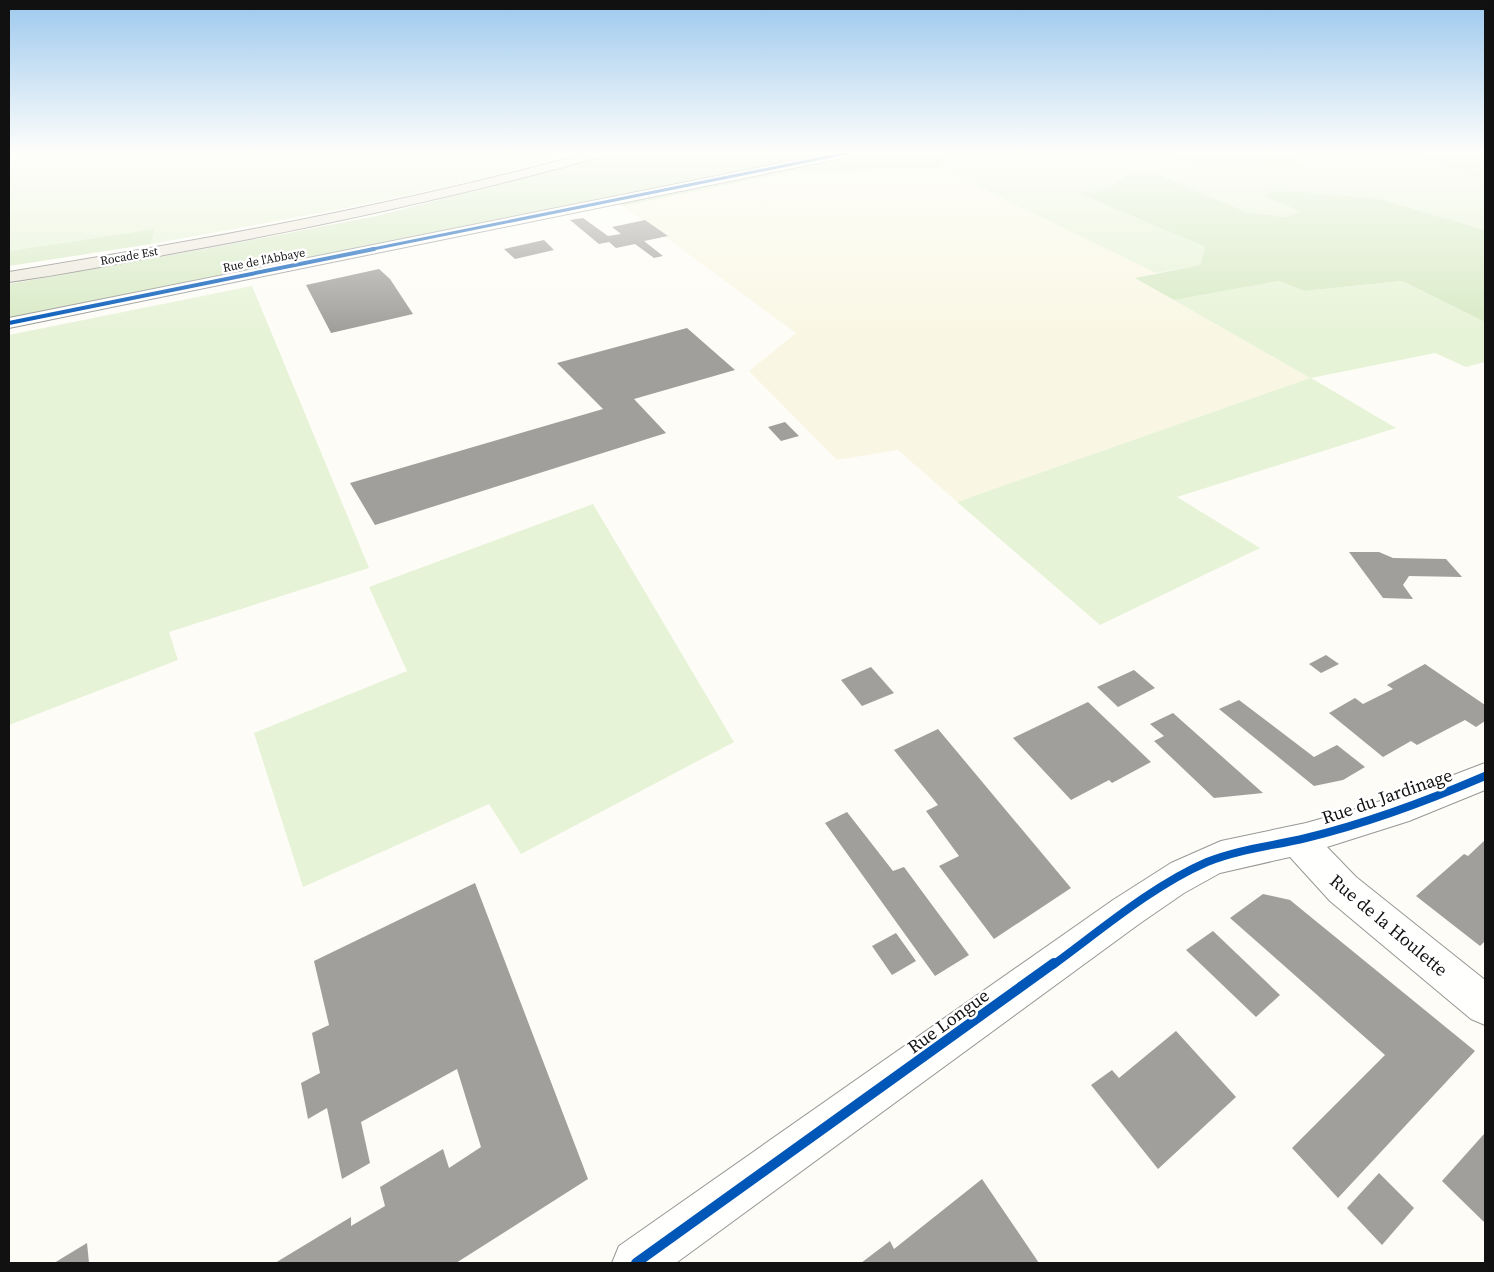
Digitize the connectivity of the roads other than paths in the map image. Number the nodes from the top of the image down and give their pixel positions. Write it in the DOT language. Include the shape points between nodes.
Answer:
graph roads {
  1 [pos="356,212"];
  2 [pos="554,212"];
  3 [pos="9,277"];
  4 [pos="9,323"];
  5 [pos="1485,776"];
  6 [pos="1297,840"];
  7 [pos="1485,1005"];
  8 [pos="636,1263"];
  1 -- 3 [label="main road, Rocade Est" via="180,248"];
  2 -- 4 [label="street, Rue de l'Abbaye"];
  5 -- 6 [label="street, Rue du Jardinage" via="1371,820"];
  6 -- 7 [label="street, Rue de la Houlette" via="1343,889"];
  6 -- 8 [label="street, Rue Longue" via="1221,857 1164,886"];
}
